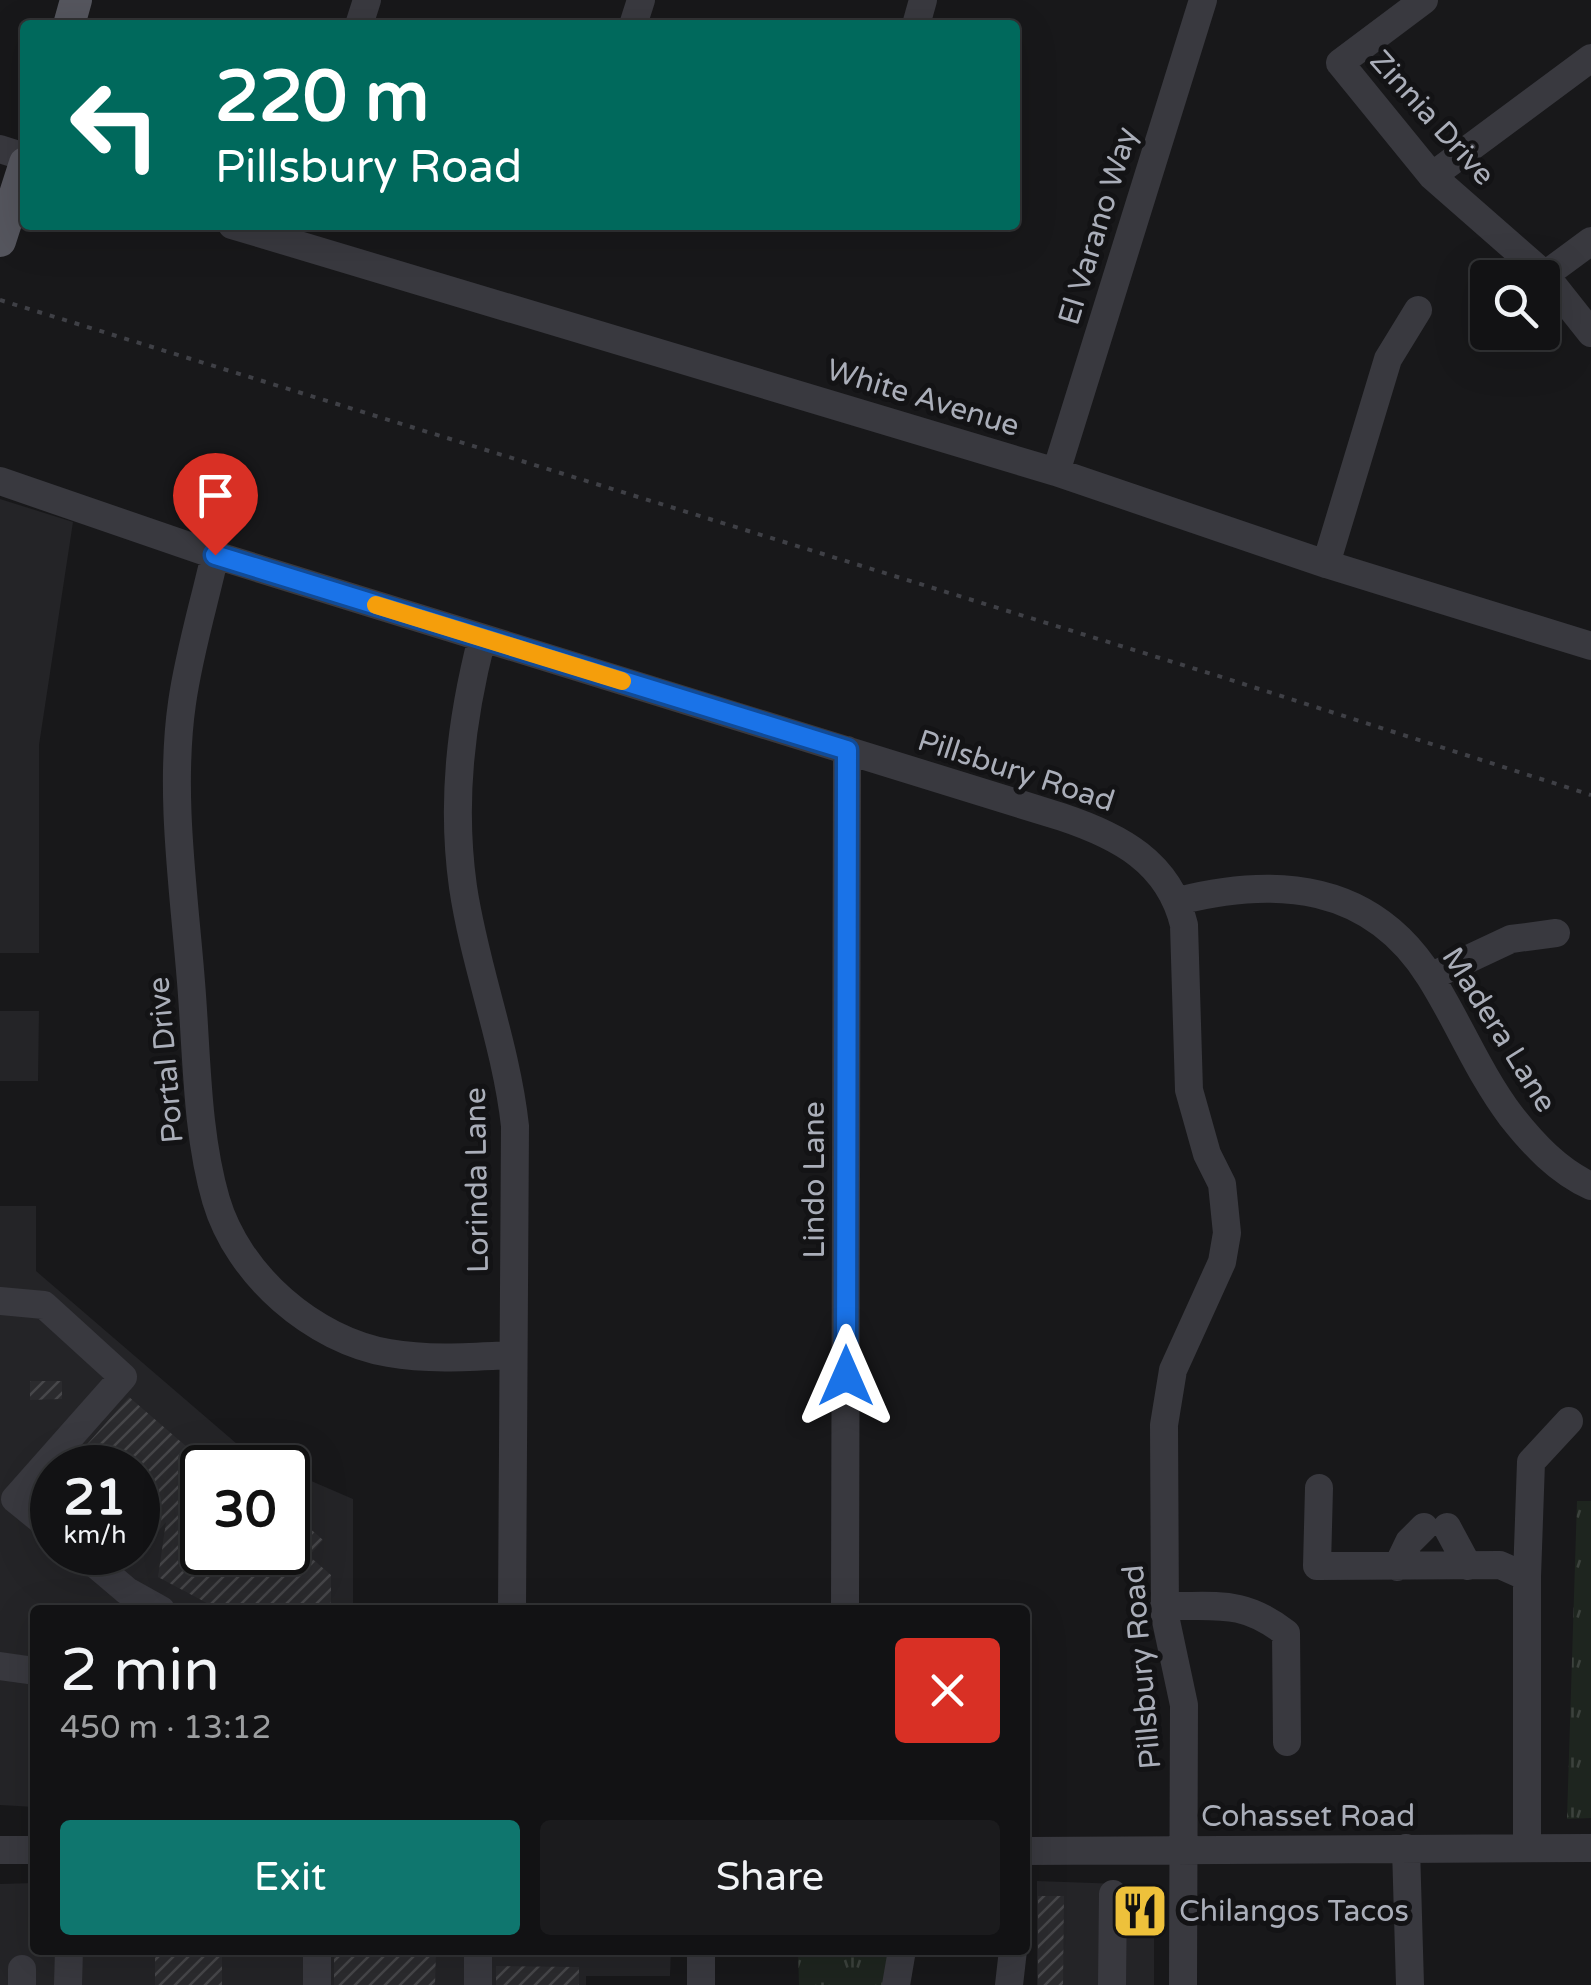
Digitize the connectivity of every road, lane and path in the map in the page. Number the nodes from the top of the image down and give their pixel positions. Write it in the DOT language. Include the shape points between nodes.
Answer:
graph roads {
  1 [pos="1203,0"];
  2 [pos="1424,0"];
  3 [pos="1591,58"];
  4 [pos="20,176"];
  5 [pos="1432,176"];
  6 [pos="264,230"];
  7 [pos="296,235"];
  8 [pos="0,241"];
  9 [pos="1591,241"];
  10 [pos="1527,260"];
  11 [pos="1560,265"];
  12 [pos="1560,295"];
  13 [pos="0,300"];
  14 [pos="1418,310"];
  15 [pos="1591,333"];
  16 [pos="1056,472"];
  17 [pos="0,481"];
  18 [pos="215,555"];
  19 [pos="1326,564"];
  20 [pos="482,638"];
  21 [pos="1591,646"];
  22 [pos="847,750"];
  23 [pos="1591,795"];
  24 [pos="1178,901"];
  25 [pos="1556,933"];
  26 [pos="1430,977"];
  27 [pos="1591,1186"];
  28 [pos="0,1300"];
  29 [pos="510,1355"];
  30 [pos="1569,1421"];
  31 [pos="1318,1488"];
  32 [pos="8,1492"];
  33 [pos="30,1510"];
  34 [pos="1398,1566"];
  35 [pos="1468,1566"];
  36 [pos="109,1575"];
  37 [pos="1526,1577"];
  38 [pos="152,1605"];
  39 [pos="512,1605"];
  40 [pos="845,1605"];
  41 [pos="1164,1606"];
  42 [pos="0,1666"];
  43 [pos="30,1670"];
  44 [pos="1287,1742"];
  45 [pos="1406,1848"];
  46 [pos="1526,1848"];
  47 [pos="1591,1848"];
  48 [pos="1185,1849"];
  49 [pos="0,1850"];
  50 [pos="30,1850"];
  51 [pos="1030,1851"];
  52 [pos="1113,1894"];
  53 [pos="68,1955"];
  54 [pos="317,1955"];
  55 [pos="478,1955"];
  56 [pos="701,1955"];
  57 [pos="901,1955"];
  58 [pos="1012,1955"];
  59 [pos="68,1985"];
  60 [pos="317,1985"];
  61 [pos="478,1985"];
  62 [pos="701,1985"];
  63 [pos="896,1985"];
  64 [pos="1009,1985"];
  65 [pos="1112,1985"];
  66 [pos="1184,1985"];
  67 [pos="1410,1985"];
  1 -- 16 [label="street, El Varano Way"];
  2 -- 5 [label="street, Zinnia Drive" via="1340,63"];
  3 -- 5 [label="street"];
  4 -- 8 [label="main road"];
  5 -- 10 [label="street, Zinnia Drive"];
  6 -- 7 [label="street, White Avenue"];
  7 -- 16 [label="street, White Avenue"];
  9 -- 11 [label="street"];
  12 -- 15 [label="street, Zinnia Drive"];
  13 -- 23 [label="path"];
  14 -- 19 [label="street" via="1388,359"];
  16 -- 19 [label="street, White Avenue"];
  17 -- 18 [label="street, Pillsbury Road"];
  18 -- 20 [label="street, Pillsbury Road"];
  18 -- 29 [label="street, Portal Drive" via="179,737 201,1113 216,1201 258,1275 320,1328 391,1354"];
  19 -- 21 [label="street, White Avenue"];
  20 -- 22 [label="street, Pillsbury Road"];
  20 -- 29 [label="street, Lorinda Lane" via="459,750 458,842 515,1126"];
  22 -- 24 [label="street, Pillsbury Road" via="1110,833 1162,875"];
  22 -- 40 [label="street, Lindo Lane"];
  24 -- 26 [label="street, Madera Lane" via="1251,887 1318,893 1384,926"];
  24 -- 41 [label="street, Pillsbury Road" via="1186,952 1189,1090 1222,1184 1227,1233 1222,1262 1166,1396"];
  25 -- 26 [label="street" via="1511,938"];
  26 -- 27 [label="street, Madera Lane" via="1481,1074 1524,1132 1548,1158"];
  28 -- 32 [label="street" via="44,1305 123,1376"];
  29 -- 39 [label="street, Lorinda Lane"];
  30 -- 37 [label="street" via="1532,1462"];
  31 -- 34 [label="street" via="1317,1566"];
  32 -- 33 [label="street"];
  34 -- 35 [label="street"];
  34 -- 35 [label="street" via="1409,1542 1436,1527"];
  35 -- 37 [label="street" via="1500,1565"];
  36 -- 38 [label="street"];
  37 -- 46 [label="street"];
  41 -- 44 [label="street" via="1244,1607 1286,1633"];
  41 -- 48 [label="street, Pillsbury Road" via="1184,1704"];
  42 -- 43 [label="street"];
  45 -- 46 [label="street, Cohasset Road"];
  45 -- 48 [label="street, Cohasset Road"];
  45 -- 67 [label="street"];
  46 -- 47 [label="street, Cohasset Road"];
  48 -- 51 [label="street, Cohasset Road"];
  48 -- 66 [label="street, Pillsbury Road"];
  49 -- 50 [label="street"];
  52 -- 65 [label="street"];
  53 -- 59 [label="street"];
  54 -- 60 [label="street"];
  55 -- 61 [label="street"];
  56 -- 62 [label="street"];
  57 -- 63 [label="street"];
  58 -- 64 [label="street"];
}
